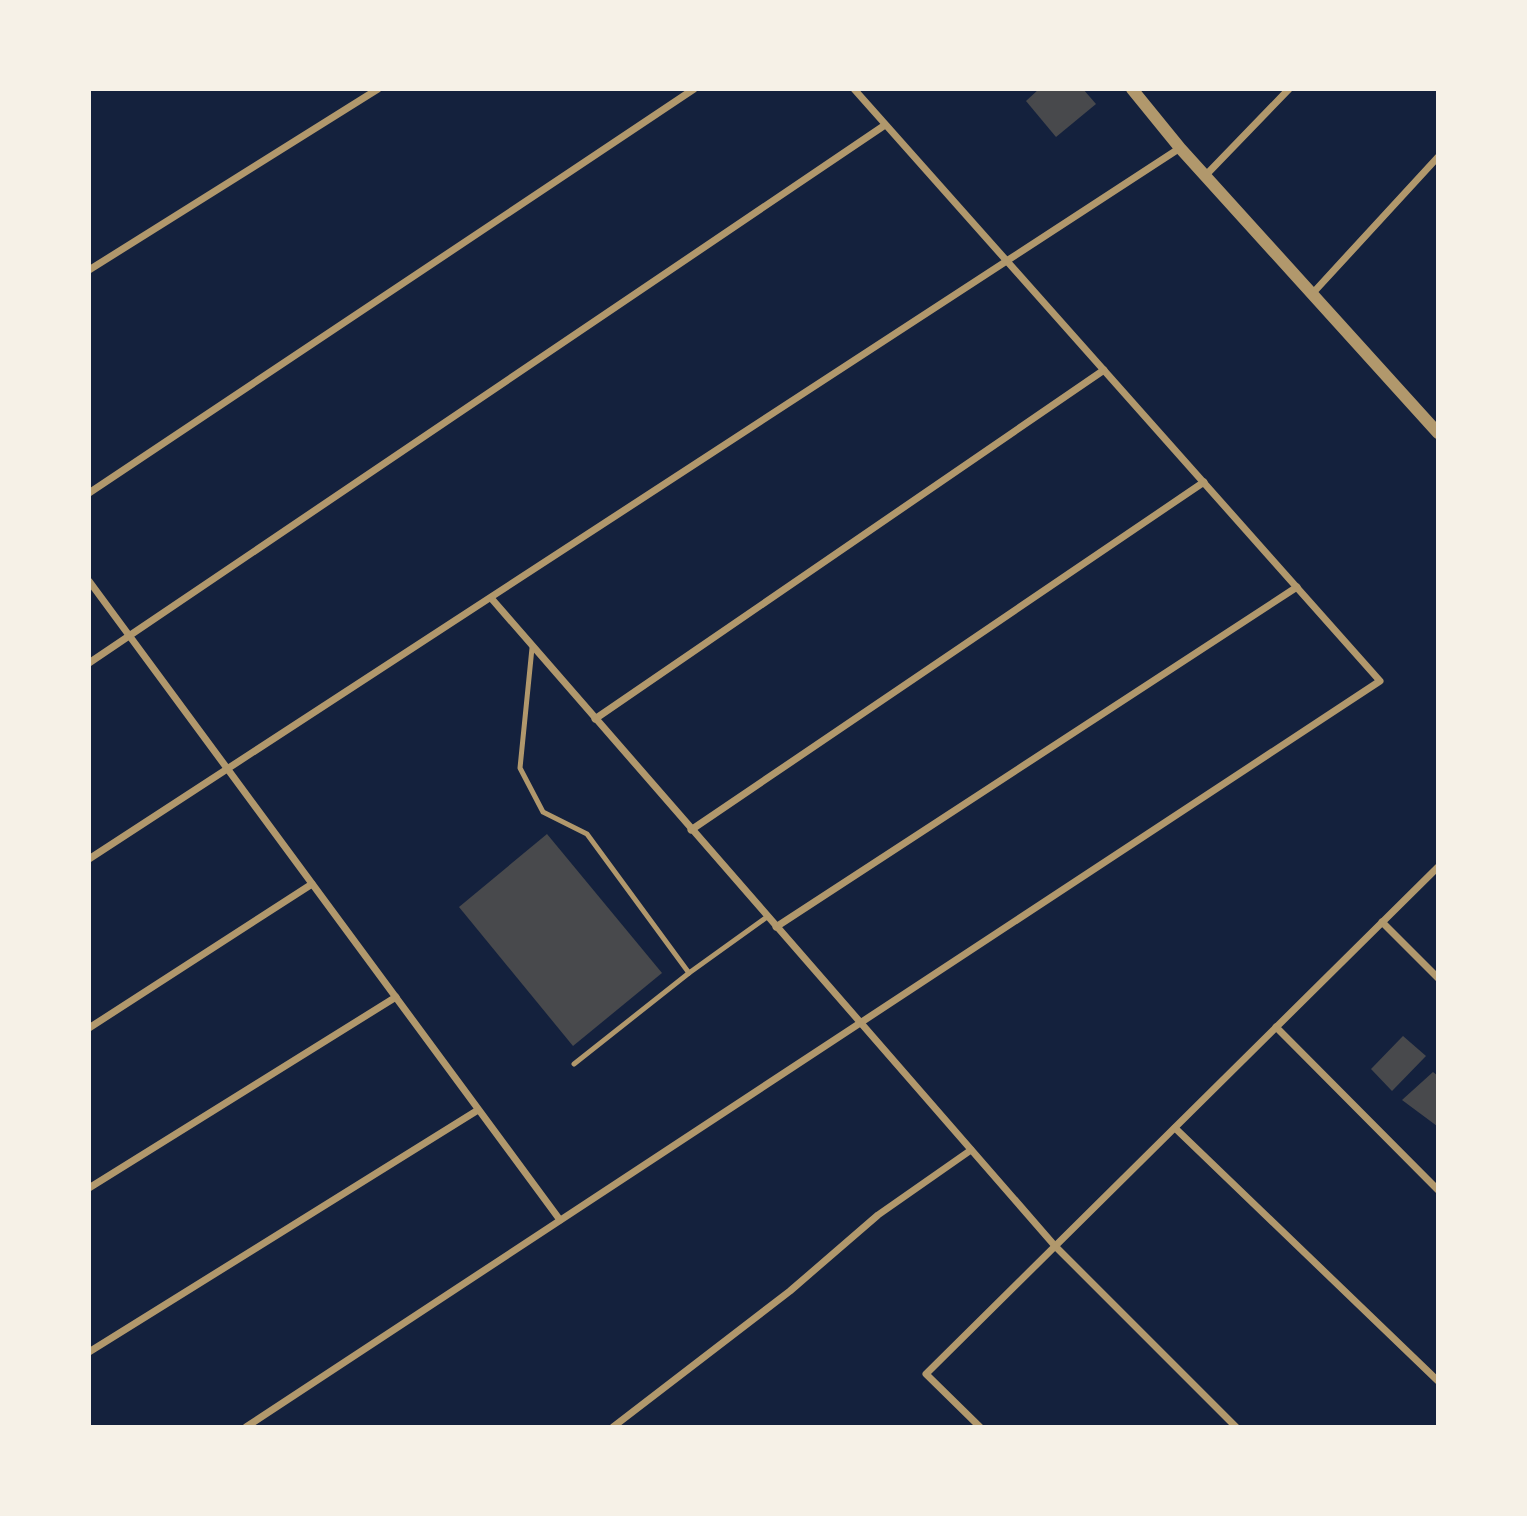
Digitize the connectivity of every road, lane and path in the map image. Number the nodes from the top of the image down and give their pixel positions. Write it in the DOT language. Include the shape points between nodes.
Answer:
graph roads {
  1 [pos="378,89"];
  2 [pos="694,89"];
  3 [pos="853,89"];
  4 [pos="1132,89"];
  5 [pos="1289,89"];
  6 [pos="885,125"];
  7 [pos="1180,148"];
  8 [pos="1438,157"];
  9 [pos="1205,176"];
  10 [pos="1006,261"];
  11 [pos="89,270"];
  12 [pos="1312,294"];
  13 [pos="1104,370"];
  14 [pos="1438,433"];
  15 [pos="1204,482"];
  16 [pos="89,493"];
  17 [pos="89,581"];
  18 [pos="1297,587"];
  19 [pos="491,598"];
  20 [pos="130,636"];
  21 [pos="532,648"];
  22 [pos="89,663"];
  23 [pos="594,719"];
  24 [pos="228,769"];
  25 [pos="691,830"];
  26 [pos="89,859"];
  27 [pos="1438,867"];
  28 [pos="312,884"];
  29 [pos="767,917"];
  30 [pos="1382,922"];
  31 [pos="776,927"];
  32 [pos="689,973"];
  33 [pos="1438,978"];
  34 [pos="396,997"];
  35 [pos="861,1023"];
  36 [pos="1276,1027"];
  37 [pos="89,1028"];
  38 [pos="574,1064"];
  39 [pos="478,1110"];
  40 [pos="1175,1128"];
  41 [pos="971,1150"];
  42 [pos="89,1188"];
  43 [pos="1438,1190"];
  44 [pos="560,1220"];
  45 [pos="1055,1246"];
  46 [pos="89,1352"];
  47 [pos="1438,1381"];
  48 [pos="246,1427"];
  49 [pos="613,1427"];
  50 [pos="980,1427"];
  51 [pos="1236,1427"];
  1 -- 11 [label="street"];
  2 -- 16 [label="street"];
  3 -- 6 [label="street"];
  4 -- 7 [label="street"];
  5 -- 9 [label="street"];
  6 -- 10 [label="street"];
  6 -- 20 [label="street"];
  7 -- 9 [label="street"];
  7 -- 10 [label="street"];
  8 -- 12 [label="street"];
  9 -- 12 [label="street"];
  10 -- 13 [label="street"];
  10 -- 19 [label="street"];
  12 -- 14 [label="street"];
  13 -- 15 [label="street"];
  13 -- 23 [label="street"];
  15 -- 18 [label="street"];
  15 -- 25 [label="street"];
  17 -- 20 [label="street"];
  18 -- 31 [label="street"];
  18 -- 35 [label="street" via="1380,681"];
  19 -- 21 [label="street"];
  19 -- 24 [label="street"];
  20 -- 22 [label="street"];
  20 -- 24 [label="street"];
  21 -- 23 [label="street"];
  21 -- 32 [label="lane" via="520,768 543,812 587,834"];
  23 -- 25 [label="street"];
  24 -- 26 [label="street"];
  24 -- 28 [label="street"];
  25 -- 29 [label="street"];
  27 -- 30 [label="street"];
  28 -- 34 [label="street"];
  28 -- 37 [label="street"];
  29 -- 31 [label="street"];
  29 -- 32 [label="lane"];
  30 -- 33 [label="street"];
  30 -- 36 [label="street"];
  31 -- 35 [label="street"];
  32 -- 38 [label="lane"];
  34 -- 39 [label="street"];
  34 -- 42 [label="street"];
  35 -- 41 [label="street"];
  35 -- 44 [label="street"];
  36 -- 40 [label="street"];
  36 -- 43 [label="street"];
  39 -- 44 [label="street"];
  39 -- 46 [label="street"];
  40 -- 45 [label="street"];
  40 -- 47 [label="street"];
  41 -- 45 [label="street"];
  41 -- 49 [label="street" via="878,1214 790,1291"];
  44 -- 48 [label="street"];
  45 -- 50 [label="street" via="926,1374"];
  45 -- 51 [label="street"];
}
